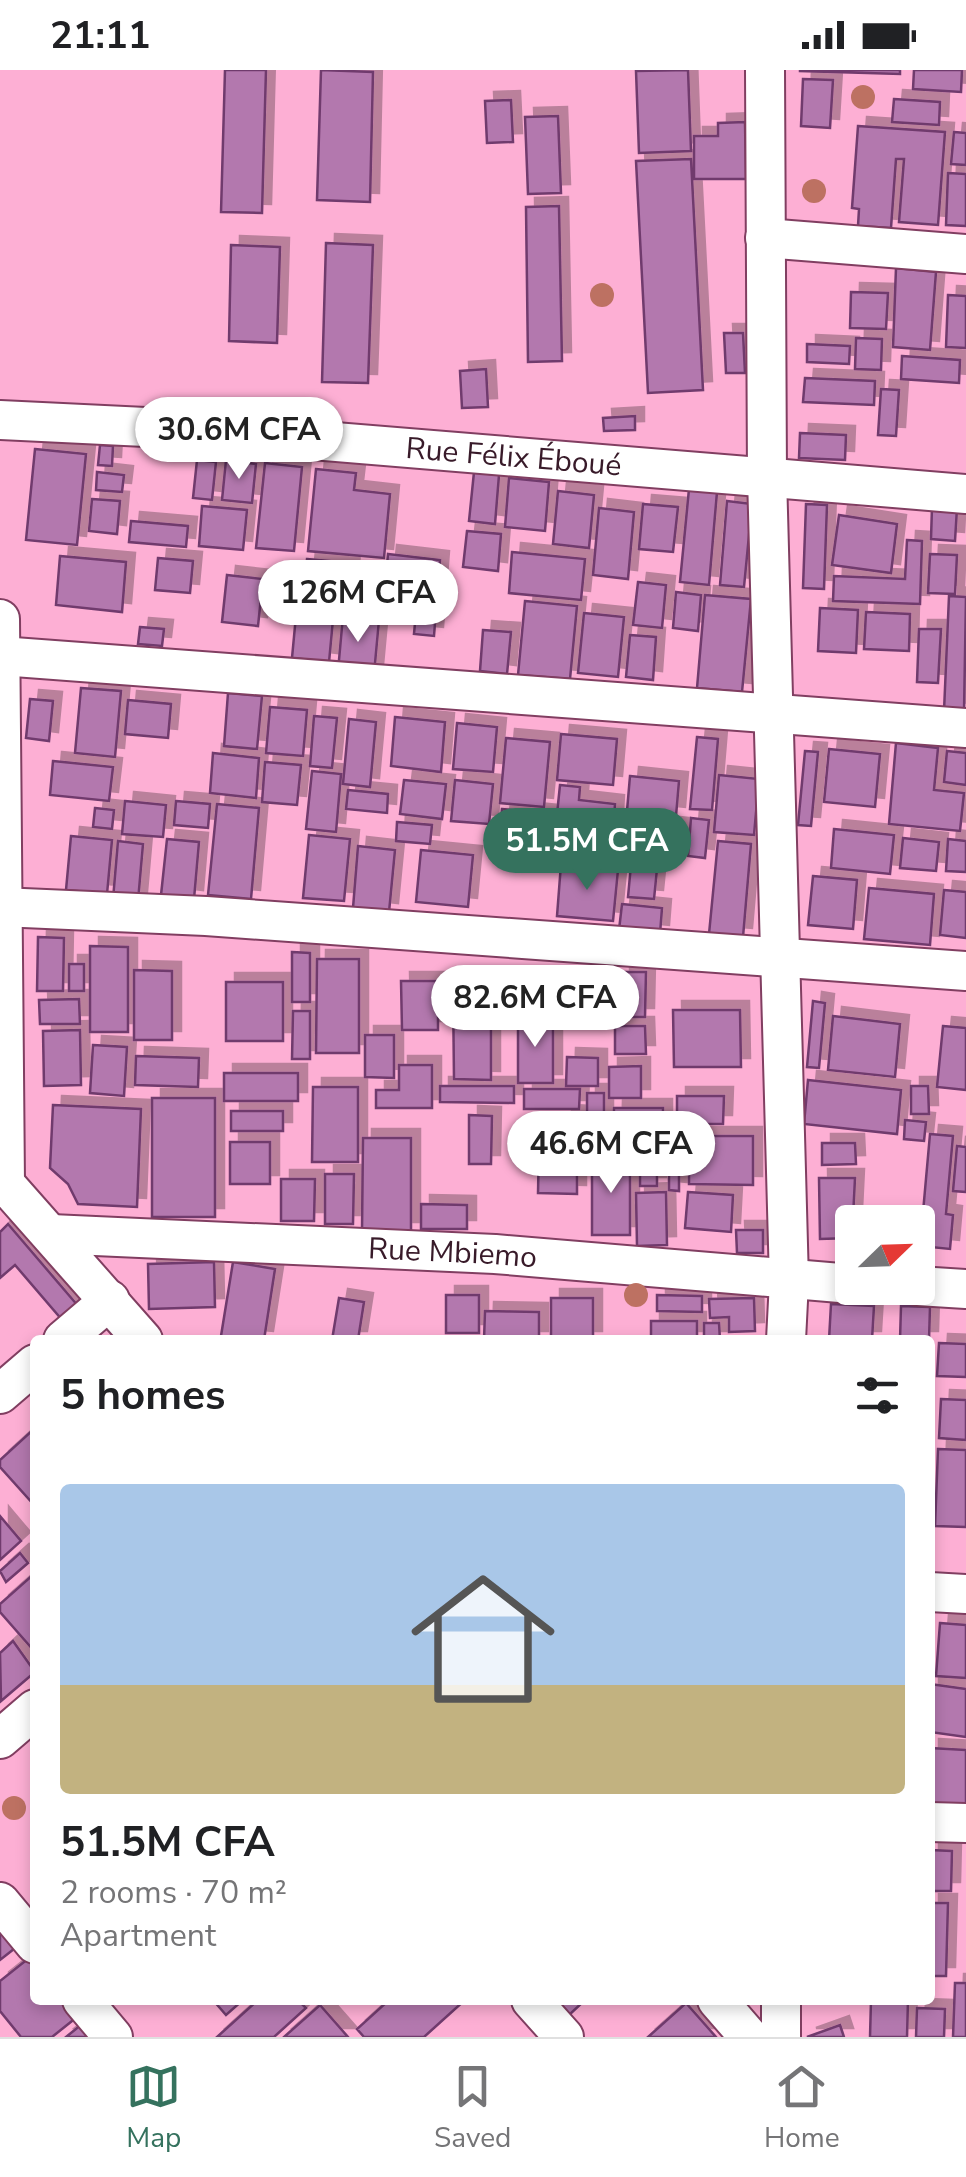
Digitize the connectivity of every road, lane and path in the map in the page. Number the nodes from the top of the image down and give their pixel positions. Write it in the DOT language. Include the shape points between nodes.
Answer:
graph roads {
  1 [pos="765,70"];
  2 [pos="765,238"];
  3 [pos="966,254"];
  4 [pos="0,420"];
  5 [pos="768,476"];
  6 [pos="966,494"];
  7 [pos="1,644"];
  8 [pos="776,710"];
  9 [pos="966,728"];
  10 [pos="1,907"];
  11 [pos="777,956"];
  12 [pos="966,971"];
  13 [pos="2,1181"];
  14 [pos="52,1234"];
  15 [pos="789,1281"];
  16 [pos="835,1283"];
  17 [pos="935,1287"];
  18 [pos="966,1288"];
  19 [pos="110,1300"];
  20 [pos="69,1335"];
  21 [pos="139,1335"];
  22 [pos="786,1335"];
  23 [pos="30,1368"];
  24 [pos="0,1394"];
  25 [pos="935,1592"];
  26 [pos="966,1594"];
  27 [pos="30,1713"];
  28 [pos="0,1740"];
  29 [pos="935,1822"];
  30 [pos="966,1823"];
  31 [pos="0,1902"];
  32 [pos="30,1938"];
  33 [pos="86,2005"];
  34 [pos="535,2005"];
  35 [pos="722,2005"];
  36 [pos="782,2005"];
  37 [pos="113,2037"];
  38 [pos="564,2037"];
  39 [pos="749,2037"];
  40 [pos="781,2037"];
  1 -- 2 [label="street"];
  2 -- 3 [label="street"];
  2 -- 5 [label="street"];
  4 -- 5 [label="street, Rue Félix Éboué"];
  5 -- 6 [label="street, Rue Félix Éboué"];
  5 -- 8 [label="street"];
  7 -- 8 [label="street"];
  7 -- 10 [label="street"];
  8 -- 9 [label="street"];
  8 -- 11 [label="street"];
  10 -- 11 [label="street"];
  10 -- 13 [label="street"];
  11 -- 12 [label="street"];
  11 -- 15 [label="street"];
  13 -- 14 [label="street"];
  14 -- 15 [label="street, Rue Mbiemo" via="476,1252"];
  14 -- 19 [label="street"];
  15 -- 16 [label="street, Rue Mbiemo"];
  15 -- 22 [label="street"];
  17 -- 18 [label="street"];
  19 -- 20 [label="street"];
  19 -- 21 [label="street"];
  23 -- 24 [label="street"];
  25 -- 26 [label="street"];
  27 -- 28 [label="street"];
  29 -- 30 [label="street"];
  31 -- 32 [label="street"];
  33 -- 37 [label="street"];
  34 -- 38 [label="street"];
  35 -- 39 [label="street"];
  36 -- 40 [label="street"];
}
